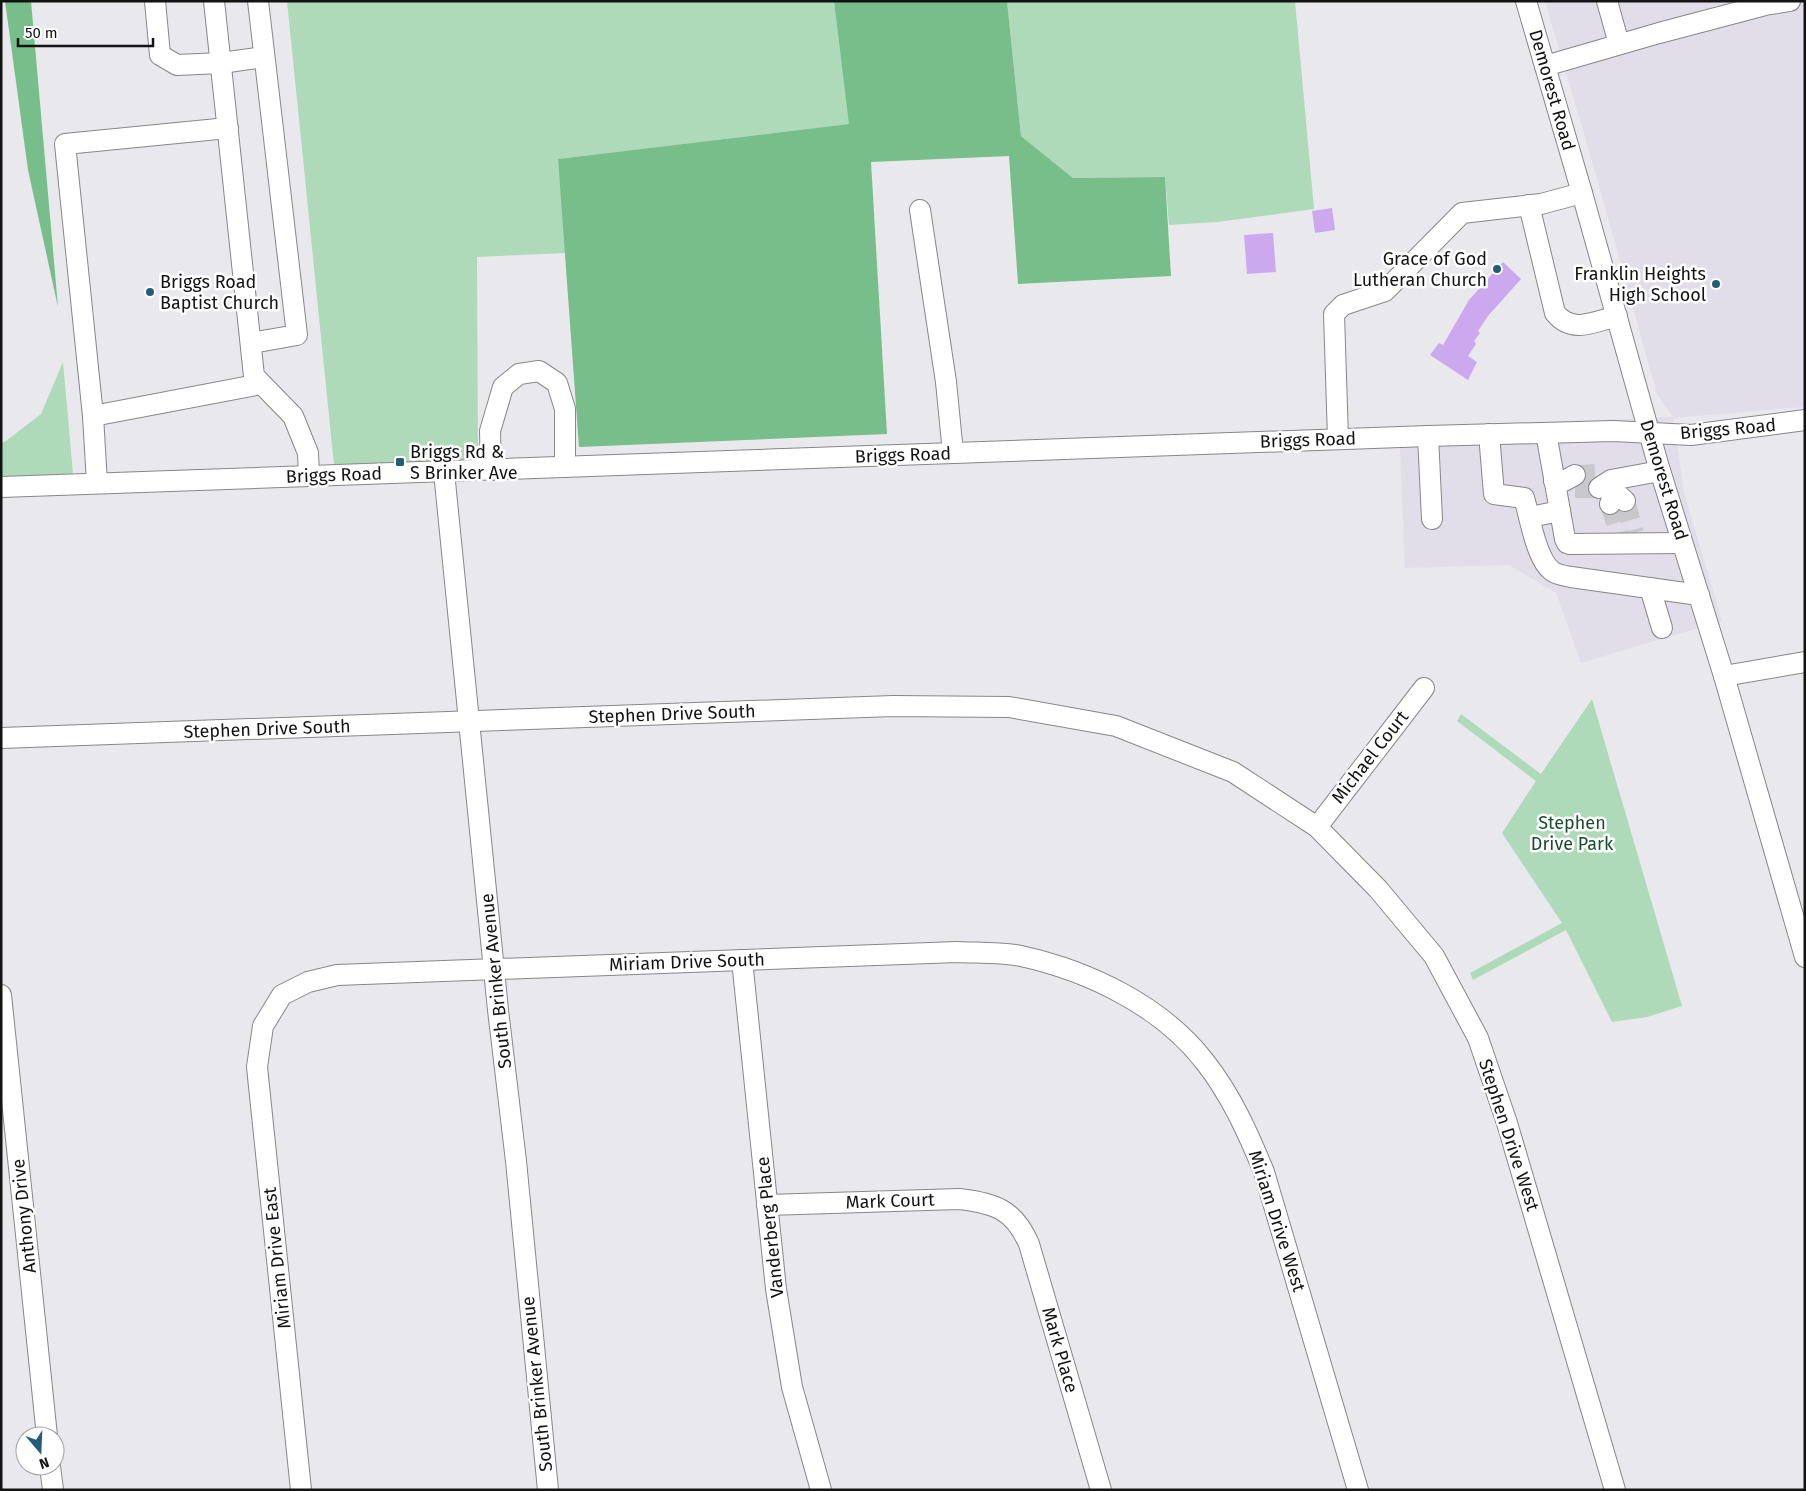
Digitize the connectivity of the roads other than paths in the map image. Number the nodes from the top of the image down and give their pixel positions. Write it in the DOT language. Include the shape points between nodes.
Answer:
graph roads {
  1 [pos="155,1"];
  2 [pos="214,1"];
  3 [pos="258,1"];
  4 [pos="1526,1"];
  5 [pos="1606,1"];
  6 [pos="1790,1"];
  7 [pos="1795,1"];
  8 [pos="1805,5"];
  9 [pos="1620,44"];
  10 [pos="264,57"];
  11 [pos="221,63"];
  12 [pos="1545,66"];
  13 [pos="228,128"];
  14 [pos="1582,193"];
  15 [pos="1530,205"];
  16 [pos="920,210"];
  17 [pos="1617,316"];
  18 [pos="251,343"];
  19 [pos="261,384"];
  20 [pos="93,416"];
  21 [pos="1805,420"];
  22 [pos="1650,432"];
  23 [pos="1546,433"];
  24 [pos="1489,434"];
  25 [pos="1428,436"];
  26 [pos="1338,439"];
  27 [pos="953,453"];
  28 [pos="565,467"];
  29 [pos="491,470"];
  30 [pos="1660,471"];
  31 [pos="444,472"];
  32 [pos="309,476"];
  33 [pos="97,483"];
  34 [pos="1,487"];
  35 [pos="1610,490"];
  36 [pos="1560,511"];
  37 [pos="1530,517"];
  38 [pos="1432,519"];
  39 [pos="1682,543"];
  40 [pos="1650,588"];
  41 [pos="1699,595"];
  42 [pos="1662,628"];
  43 [pos="1805,662"];
  44 [pos="1724,676"];
  45 [pos="1424,688"];
  46 [pos="470,722"];
  47 [pos="1,738"];
  48 [pos="1317,827"];
  49 [pos="1805,957"];
  50 [pos="742,960"];
  51 [pos="494,968"];
  52 [pos="1,995"];
  53 [pos="1125,995"];
  54 [pos="263,1026"];
  55 [pos="768,1205"];
  56 [pos="1010,1215"];
  57 [pos="46,1426"];
  58 [pos="51,1476"];
  59 [pos="53,1490"];
  60 [pos="301,1490"];
  61 [pos="548,1490"];
  62 [pos="821,1490"];
  63 [pos="1100,1490"];
  64 [pos="1358,1490"];
  65 [pos="1615,1490"];
  1 -- 11 [label="street" via="160,55 177,65"];
  2 -- 11 [label="street"];
  3 -- 10 [label="street"];
  4 -- 12 [label="street, Demorest Road"];
  5 -- 9 [label="street"];
  6 -- 9 [label="street"];
  7 -- 8 [label="street"];
  9 -- 12 [label="street"];
  10 -- 11 [label="street"];
  10 -- 18 [label="street" via="298,335"];
  11 -- 13 [label="street"];
  12 -- 14 [label="street, Demorest Road"];
  13 -- 18 [label="street"];
  13 -- 20 [label="street" via="65,144"];
  14 -- 15 [label="street"];
  14 -- 17 [label="street, Demorest Road"];
  15 -- 17 [label="street" via="1555,313 1562,322 1577,326"];
  15 -- 26 [label="street" via="1462,213 1384,291 1343,305 1334,314"];
  16 -- 27 [label="street" via="945,372"];
  17 -- 22 [label="street, Demorest Road"];
  18 -- 19 [label="street" via="254,376"];
  19 -- 20 [label="street"];
  19 -- 32 [label="street" via="293,416 308,453"];
  20 -- 33 [label="street"];
  21 -- 22 [label="street, Briggs Road" via="1691,436"];
  22 -- 23 [label="street, Briggs Road"];
  22 -- 30 [label="street, Demorest Road"];
  23 -- 24 [label="street, Briggs Road"];
  23 -- 36 [label="street" via="1567,481"];
  24 -- 25 [label="street, Briggs Road"];
  24 -- 37 [label="street" via="1494,494 1524,498"];
  25 -- 26 [label="street, Briggs Road"];
  25 -- 38 [label="street"];
  26 -- 27 [label="street, Briggs Road"];
  27 -- 28 [label="street, Briggs Road"];
  28 -- 29 [label="street, Briggs Road"];
  28 -- 29 [label="street" via="565,409 557,383 539,372 519,374 504,387 490,431"];
  29 -- 31 [label="street, Briggs Road"];
  30 -- 35 [label="street"];
  30 -- 39 [label="street, Demorest Road"];
  31 -- 32 [label="street, Briggs Road"];
  31 -- 46 [label="street, South Brinker Avenue"];
  32 -- 33 [label="street, Briggs Road"];
  33 -- 34 [label="street, Briggs Road"];
  36 -- 37 [label="street"];
  36 -- 39 [label="street" via="1567,543 1628,538"];
  37 -- 40 [label="street" via="1538,549 1553,572 1571,578"];
  39 -- 41 [label="street, Demorest Road"];
  40 -- 41 [label="street"];
  40 -- 42 [label="street"];
  41 -- 44 [label="street, Demorest Road"];
  43 -- 44 [label="street"];
  44 -- 49 [label="street, Demorest Road"];
  45 -- 48 [label="street, Michael Court"];
  46 -- 47 [label="street, Stephen Drive South"];
  46 -- 48 [label="street, Stephen Drive South" via="884,706 1009,707 1116,726 1233,772"];
  46 -- 51 [label="street, South Brinker Avenue"];
  48 -- 65 [label="street, Stephen Drive West" via="1378,889 1434,956 1478,1038 1507,1123"];
  50 -- 51 [label="street, Miriam Drive South"];
  50 -- 53 [label="street, Miriam Drive South" via="957,952 1019,956 1072,970"];
  50 -- 55 [label="street, Vanderberg Place"];
  51 -- 54 [label="street, Miriam Drive South" via="337,975 308,982 282,995"];
  51 -- 61 [label="street, South Brinker Avenue"];
  52 -- 57 [label="street, Anthony Drive"];
  53 -- 64 [label="street, Miriam Drive West" via="1173,1028 1204,1061 1228,1095 1248,1134 1264,1172"];
  54 -- 60 [label="street, Miriam Drive East" via="257,1067"];
  55 -- 56 [label="street, Mark Court" via="959,1199 986,1202"];
  55 -- 62 [label="street, Vanderberg Place" via="776,1289 792,1386"];
  56 -- 63 [label="street, Mark Place" via="1022,1228 1029,1244"];
  58 -- 59 [label="street"];
}
